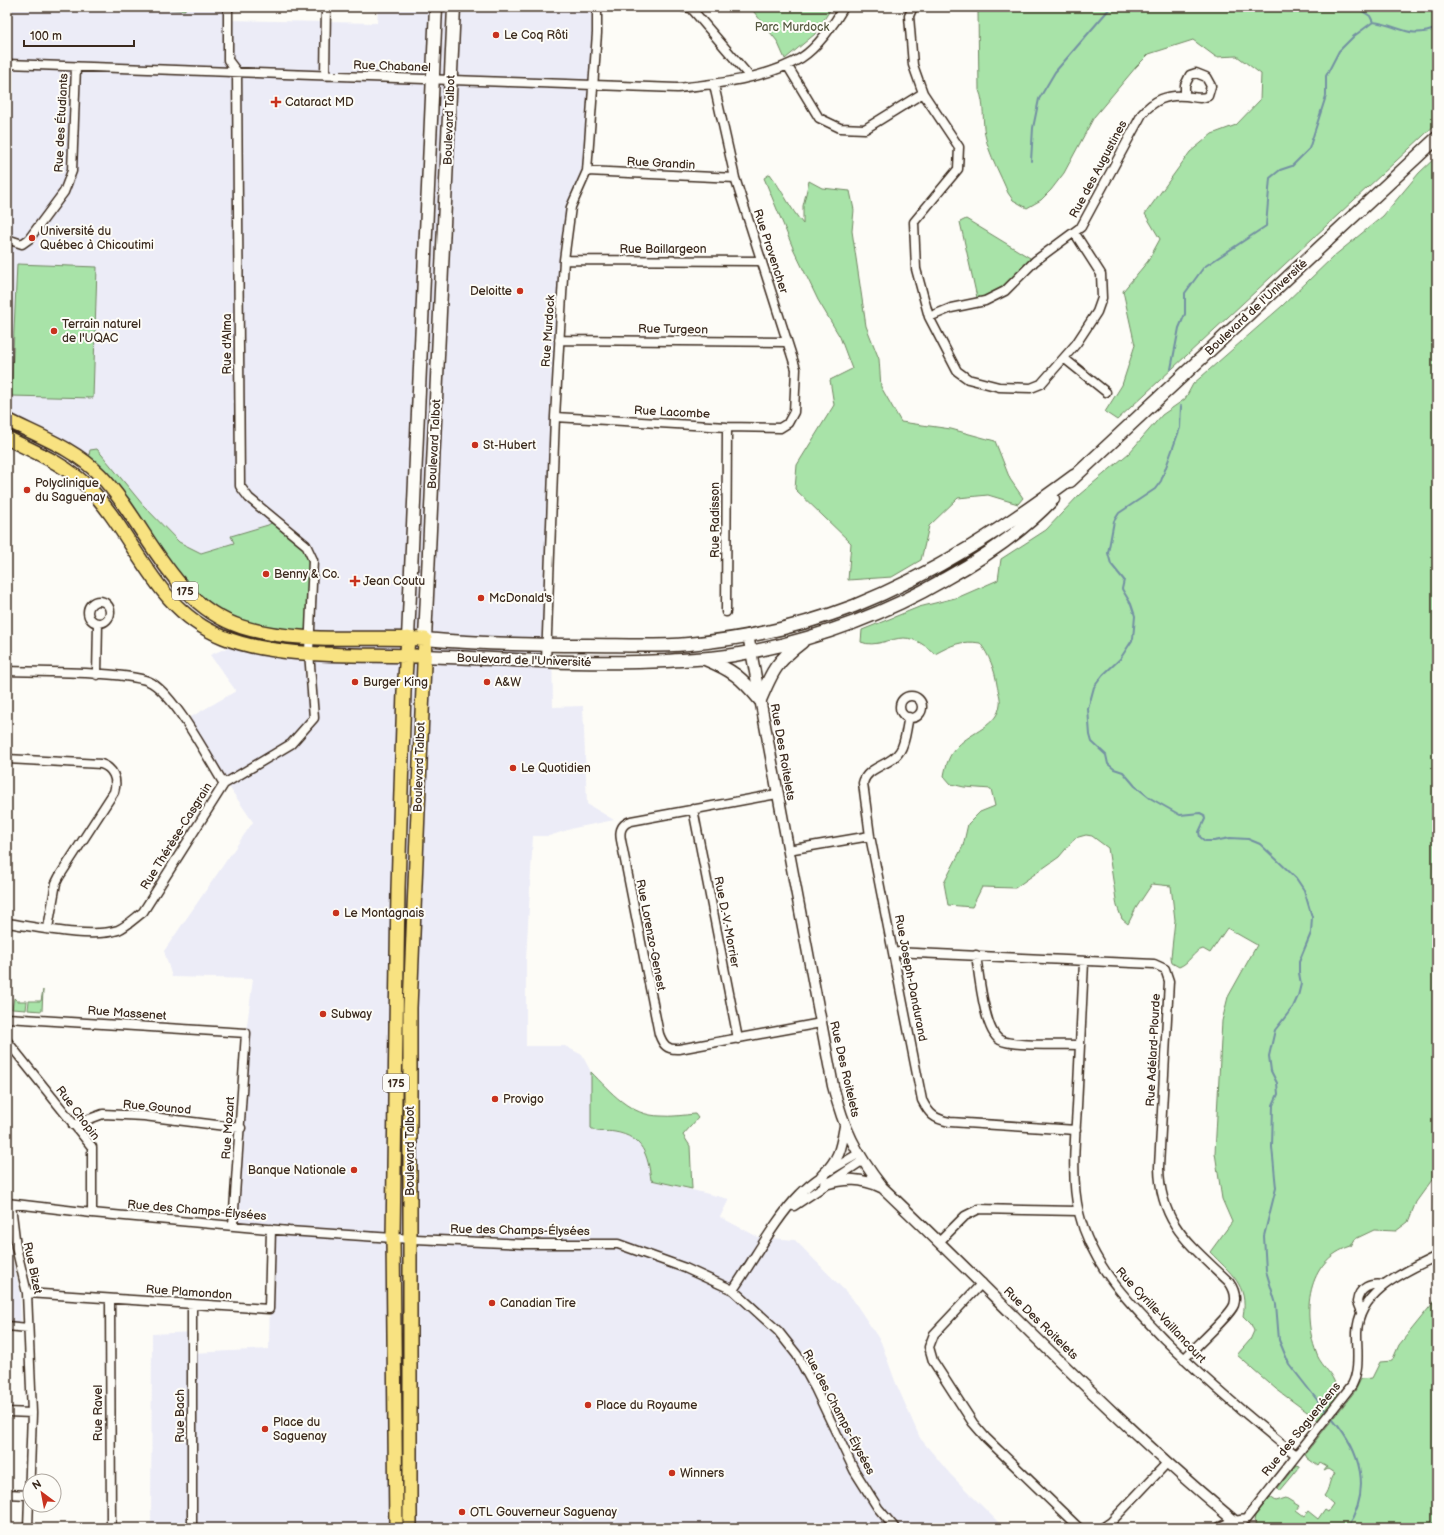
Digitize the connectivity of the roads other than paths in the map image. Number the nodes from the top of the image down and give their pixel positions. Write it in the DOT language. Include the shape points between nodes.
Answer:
graph roads {
  1 [pos="228,7"];
  2 [pos="326,7"];
  3 [pos="436,7"];
  4 [pos="454,7"];
  5 [pos="596,7"];
  6 [pos="683,7"];
  7 [pos="844,7"];
  8 [pos="913,7"];
  9 [pos="7,64"];
  10 [pos="787,65"];
  11 [pos="76,67"];
  12 [pos="237,72"];
  13 [pos="325,76"];
  14 [pos="750,77"];
  15 [pos="433,79"];
  16 [pos="450,80"];
  17 [pos="593,85"];
  18 [pos="714,85"];
  19 [pos="923,93"];
  20 [pos="1185,96"];
  21 [pos="1437,138"];
  22 [pos="587,172"];
  23 [pos="735,178"];
  24 [pos="1074,232"];
  25 [pos="7,239"];
  26 [pos="564,260"];
  27 [pos="761,261"];
  28 [pos="929,317"];
  29 [pos="559,340"];
  30 [pos="787,342"];
  31 [pos="1065,359"];
  32 [pos="1106,392"];
  33 [pos="555,417"];
  34 [pos="7,420"];
  35 [pos="788,423"];
  36 [pos="727,427"];
  37 [pos="7,438"];
  38 [pos="1074,476"];
  39 [pos="726,612"];
  40 [pos="98,623"];
  41 [pos="748,636"];
  42 [pos="311,637"];
  43 [pos="408,638"];
  44 [pos="425,639"];
  45 [pos="806,639"];
  46 [pos="548,645"];
  47 [pos="752,651"];
  48 [pos="310,652"];
  49 [pos="407,656"];
  50 [pos="424,656"];
  51 [pos="703,659"];
  52 [pos="546,661"];
  53 [pos="7,671"];
  54 [pos="97,675"];
  55 [pos="760,700"];
  56 [pos="909,717"];
  57 [pos="7,759"];
  58 [pos="224,784"];
  59 [pos="777,794"];
  60 [pos="693,809"];
  61 [pos="870,836"];
  62 [pos="788,850"];
  63 [pos="7,923"];
  64 [pos="48,928"];
  65 [pos="894,952"];
  66 [pos="976,955"];
  67 [pos="1084,962"];
  68 [pos="7,1018"];
  69 [pos="821,1022"];
  70 [pos="246,1033"];
  71 [pos="738,1039"];
  72 [pos="7,1041"];
  73 [pos="1080,1045"];
  74 [pos="73,1125"];
  75 [pos="845,1126"];
  76 [pos="240,1128"];
  77 [pos="1076,1130"];
  78 [pos="860,1157"];
  79 [pos="824,1180"];
  80 [pos="882,1187"];
  81 [pos="9,1204"];
  82 [pos="1078,1211"];
  83 [pos="92,1213"];
  84 [pos="233,1225"];
  85 [pos="271,1229"];
  86 [pos="393,1238"];
  87 [pos="410,1239"];
  88 [pos="939,1242"];
  89 [pos="1437,1256"];
  90 [pos="982,1283"];
  91 [pos="1384,1285"];
  92 [pos="733,1290"];
  93 [pos="28,1293"];
  94 [pos="110,1299"];
  95 [pos="192,1304"];
  96 [pos="1361,1312"];
  97 [pos="7,1326"];
  98 [pos="28,1328"];
  99 [pos="1184,1359"];
  100 [pos="7,1412"];
  101 [pos="32,1414"];
  102 [pos="1296,1455"];
  103 [pos="1167,1463"];
  104 [pos="29,1473"];
  105 [pos="7,1494"];
  106 [pos="22,1495"];
  107 [pos="28,1513"];
  108 [pos="1234,1524"];
  109 [pos="28,1528"];
  110 [pos="110,1528"];
  111 [pos="192,1528"];
  112 [pos="396,1528"];
  113 [pos="410,1528"];
  114 [pos="895,1528"];
  115 [pos="1079,1528"];
  116 [pos="1102,1528"];
  117 [pos="1220,1528"];
  118 [pos="1243,1528"];
  1 -- 12 [label="street, Rue d'Alma" via="228,60"];
  2 -- 13 [label="street"];
  3 -- 15 [label="main road, Boulevard Talbot"];
  4 -- 16 [label="main road, Boulevard Talbot"];
  5 -- 17 [label="street, Rue Murdock"];
  6 -- 14 [label="street" via="691,8"];
  7 -- 10 [label="street, Rue Chabanel" via="833,26 802,57"];
  8 -- 19 [label="street" via="909,16 913,64"];
  9 -- 11 [label="street, Rue Chabanel"];
  10 -- 14 [label="street, Rue Chabanel"];
  10 -- 19 [label="street" via="819,118 840,128 865,129"];
  11 -- 12 [label="street, Rue Chabanel"];
  11 -- 25 [label="street, Rue des Étudiants" via="72,171 64,192 29,239 22,244"];
  12 -- 13 [label="street, Rue Chabanel"];
  12 -- 42 [label="street, Rue d'Alma" via="240,486 249,498 306,545 313,560"];
  13 -- 15 [label="street, Rue Chabanel"];
  14 -- 18 [label="street, Rue Chabanel"];
  15 -- 16 [label="street, Rue Chabanel"];
  15 -- 43 [label="main road, Boulevard Talbot"];
  16 -- 17 [label="street, Rue Chabanel"];
  16 -- 44 [label="main road, Boulevard Talbot"];
  17 -- 18 [label="street, Rue Chabanel" via="677,88"];
  17 -- 22 [label="street, Rue Murdock"];
  18 -- 23 [label="street, Rue Provencher"];
  19 -- 28 [label="street" via="959,147 958,169 914,222 916,269"];
  20 -- 24 [label="street, Rue des Augustines" via="1156,100 1142,114 1081,227"];
  21 -- 38 [label="main road, Boulevard de l'Université"];
  22 -- 23 [label="street, Rue Grandin"];
  22 -- 26 [label="street, Rue Murdock" via="571,207"];
  23 -- 27 [label="street, Rue Provencher"];
  24 -- 28 [label="street, Rue des Augustines" via="1035,261 1005,291 985,301 951,308"];
  24 -- 31 [label="street" via="1101,274 1102,298 1097,312"];
  26 -- 27 [label="street, Rue Baillargeon"];
  26 -- 29 [label="street, Rue Murdock"];
  27 -- 30 [label="street, Rue Provencher"];
  28 -- 31 [label="street" via="957,370 968,379 999,387 1031,388 1041,384"];
  29 -- 30 [label="street, Rue Turgeon"];
  29 -- 33 [label="street, Rue Murdock"];
  30 -- 35 [label="street, Rue Provencher" via="796,369 794,412"];
  31 -- 32 [label="street"];
  33 -- 36 [label="street, Rue Lacombe"];
  33 -- 46 [label="street, Rue Murdock"];
  34 -- 42 [label="main road, Boulevard de l'Université / 175" via="71,453 99,474 169,572 199,604 240,627 264,633"];
  35 -- 36 [label="street, Rue Lacombe" via="780,428"];
  36 -- 39 [label="street, Rue Radisson"];
  37 -- 48 [label="main road, Boulevard de l'Université / 175" via="64,468 87,486 159,586 193,620 238,643 283,651"];
  38 -- 41 [label="main road, Boulevard de l'Université" via="1003,528 950,560 901,585 853,606"];
  38 -- 45 [label="main road, Boulevard de l'Université" via="1045,508 1006,540 960,571 879,613"];
  40 -- 54 [label="street"];
  41 -- 46 [label="main road, Boulevard de l'Université" via="688,644"];
  41 -- 47 [label="street, Rue Des Roitelets"];
  42 -- 43 [label="main road, Boulevard de l'Université / 175"];
  42 -- 48 [label="street, Rue d'Alma"];
  43 -- 44 [label="main road, Boulevard de l'Université / 175"];
  43 -- 49 [label="main road, Boulevard Talbot / 175"];
  44 -- 46 [label="main road, Boulevard de l'Université"];
  44 -- 50 [label="main road, Boulevard Talbot / 175"];
  45 -- 47 [label="main road, Boulevard de l'Université"];
  45 -- 55 [label="main road" via="788,653 772,671"];
  46 -- 52 [label="street, Rue Murdock"];
  47 -- 51 [label="main road, Boulevard de l'Université"];
  47 -- 55 [label="street, Rue Des Roitelets"];
  48 -- 49 [label="main road, Boulevard de l'Université / 175"];
  48 -- 58 [label="street, Rue Thérèse-Casgrain" via="314,718 291,744"];
  49 -- 50 [label="main road, Boulevard de l'Université / 175"];
  49 -- 86 [label="main road, Boulevard Talbot / 175" via="398,889"];
  50 -- 52 [label="main road, Boulevard de l'Université"];
  50 -- 87 [label="main road, Boulevard Talbot / 175" via="410,1001"];
  51 -- 52 [label="main road, Boulevard de l'Université" via="628,663"];
  51 -- 55 [label="main road" via="729,669 746,682"];
  53 -- 54 [label="street"];
  54 -- 58 [label="street" via="127,676 150,682 165,693"];
  55 -- 59 [label="street, Rue Des Roitelets"];
  56 -- 61 [label="street, Rue Joseph-Dandurand" via="901,750 864,778 863,790"];
  57 -- 64 [label="street" via="101,764 107,766 115,777 114,792 56,883"];
  58 -- 64 [label="street, Rue Thérèse-Casgrain" via="143,912 137,917 119,929 98,933"];
  59 -- 60 [label="street, Rue Lorenzo-Genest"];
  59 -- 62 [label="street, Rue Des Roitelets"];
  60 -- 71 [label="street, Rue D.-V.-Morrier"];
  60 -- 71 [label="street, Rue Lorenzo-Genest" via="626,823 620,833 624,856 662,1042 672,1050"];
  61 -- 62 [label="street"];
  61 -- 65 [label="street, Rue Joseph-Dandurand"];
  62 -- 69 [label="street, Rue Des Roitelets"];
  63 -- 64 [label="street, Rue Thérèse-Casgrain"];
  65 -- 66 [label="street, Rue Adélard-Plourde"];
  65 -- 77 [label="street, Rue Joseph-Dandurand" via="922,1100 931,1115 950,1122"];
  66 -- 67 [label="street, Rue Adélard-Plourde"];
  66 -- 73 [label="street" via="988,1023 994,1035 1007,1043"];
  67 -- 73 [label="street, Rue Cyrille-Vaillancourt"];
  67 -- 99 [label="street, Rue Adélard-Plourde" via="1154,964 1165,969 1168,974 1159,1167 1162,1196 1178,1232 1229,1282 1235,1297 1230,1311"];
  68 -- 70 [label="street, Rue Massenet"];
  69 -- 71 [label="street, Rue Lorenzo-Genest"];
  69 -- 75 [label="street, Rue Des Roitelets" via="833,1086"];
  70 -- 76 [label="street, Rue Mozart"];
  72 -- 74 [label="street, Rue Chopin"];
  73 -- 77 [label="street, Rue Cyrille-Vaillancourt"];
  74 -- 76 [label="street, Rue Gounod" via="103,1114 144,1116"];
  74 -- 83 [label="street, Rue Chopin" via="92,1147"];
  75 -- 78 [label="street, Rue Des Roitelets"];
  75 -- 79 [label="street" via="839,1154"];
  76 -- 84 [label="street, Rue Mozart"];
  77 -- 82 [label="street, Rue Cyrille-Vaillancourt"];
  78 -- 79 [label="street"];
  78 -- 80 [label="street, Rue Des Roitelets"];
  79 -- 80 [label="street" via="859,1179"];
  79 -- 92 [label="street" via="781,1217"];
  80 -- 88 [label="street, Rue Des Roitelets"];
  81 -- 83 [label="street, Rue des Champs-Élysées"];
  81 -- 93 [label="street, Rue Bizet" via="16,1247"];
  82 -- 88 [label="street" via="979,1209 965,1216"];
  82 -- 99 [label="street, Rue Cyrille-Vaillancourt" via="1085,1233 1106,1274"];
  83 -- 84 [label="street, Rue des Champs-Élysées"];
  84 -- 85 [label="street, Rue des Champs-Élysées"];
  85 -- 86 [label="street, Rue des Champs-Élysées"];
  85 -- 95 [label="street, Rue Plamondon" via="269,1309"];
  86 -- 87 [label="street, Rue des Champs-Élysées"];
  86 -- 112 [label="main road, Boulevard Talbot / 175"];
  87 -- 92 [label="street, Rue des Champs-Élysées" via="524,1244 618,1244 685,1268"];
  87 -- 113 [label="main road, Boulevard Talbot / 175"];
  88 -- 90 [label="street, Rue Des Roitelets"];
  89 -- 91 [label="street, Rue des Saguenéens"];
  90 -- 103 [label="street, Rue Des Roitelets"];
  90 -- 115 [label="street" via="934,1334 929,1347 933,1361 973,1423 986,1438"];
  91 -- 96 [label="street, Rue des Saguenéens" via="1376,1291"];
  91 -- 96 [label="street, Rue des Saguenéens" via="1369,1285 1360,1293 1357,1302"];
  92 -- 114 [label="street, Rue des Champs-Élysées" via="778,1331 797,1355 816,1388 854,1470 878,1508"];
  93 -- 94 [label="street, Rue Plamondon"];
  93 -- 98 [label="street, Rue Bizet"];
  94 -- 95 [label="street, Rue Plamondon"];
  94 -- 110 [label="street, Rue Ravel"];
  95 -- 111 [label="street, Rue Bach"];
  96 -- 102 [label="street, Rue des Saguenéens" via="1358,1323 1355,1380"];
  97 -- 98 [label="street"];
  98 -- 101 [label="street, Rue Bizet"];
  99 -- 102 [label="street, Rue Cyrille-Vaillancourt" via="1217,1391"];
  100 -- 101 [label="street"];
  101 -- 104 [label="street, Rue Bizet"];
  102 -- 108 [label="street, Rue des Saguenéens" via="1246,1519"];
  103 -- 108 [label="street, Rue Des Roitelets"];
  103 -- 116 [label="street" via="1111,1522"];
  105 -- 106 [label="street"];
  107 -- 109 [label="street, Rue Bizet"];
  108 -- 117 [label="street, Rue des Saguenéens"];
  108 -- 118 [label="street"];
}
